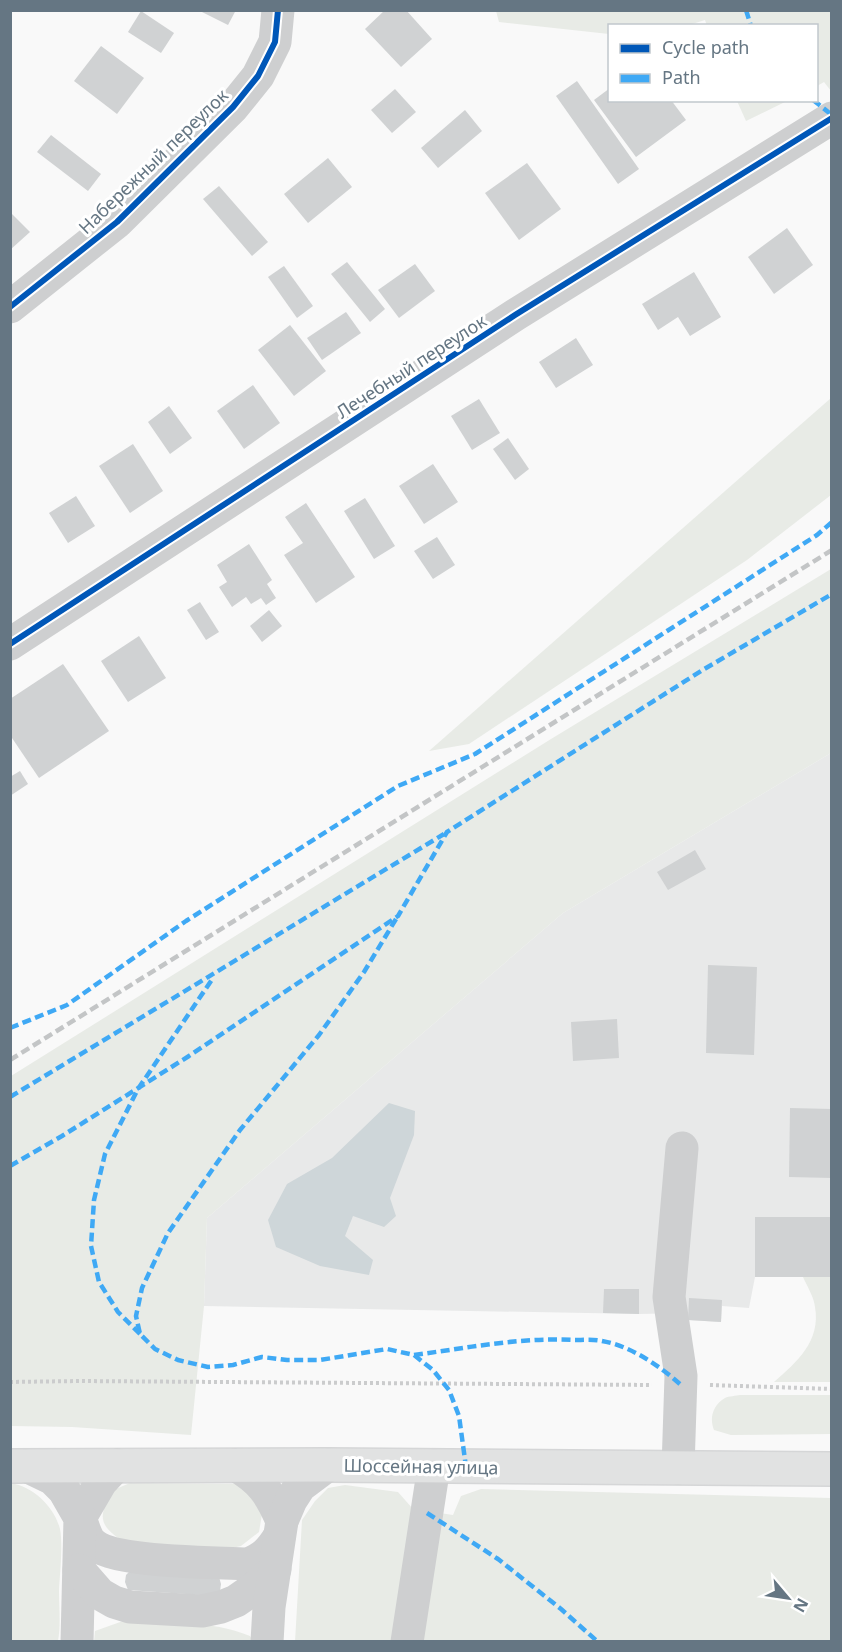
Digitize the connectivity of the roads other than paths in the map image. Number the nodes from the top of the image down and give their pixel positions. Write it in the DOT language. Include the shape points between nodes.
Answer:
graph roads {
  1 [pos="278,10"];
  2 [pos="831,118"];
  3 [pos="10,307"];
  4 [pos="10,644"];
  5 [pos="682,1148"];
  6 [pos="117,1465"];
  7 [pos="235,1465"];
  8 [pos="328,1465"];
  9 [pos="18,1466"];
  10 [pos="434,1466"];
  11 [pos="678,1468"];
  12 [pos="831,1469"];
  13 [pos="80,1518"];
  14 [pos="281,1529"];
  15 [pos="275,1569"];
  16 [pos="79,1570"];
  17 [pos="77,1641"];
  18 [pos="267,1641"];
  19 [pos="407,1641"];
  1 -- 3 [label="street, Набережный переулок" via="275,42 258,76 233,107 117,222"];
  2 -- 4 [label="street, Лечебный переулок" via="515,315"];
  5 -- 11 [label="street" via="669,1297 681,1385"];
  6 -- 7 [label="main road, Шоссейная улица"];
  6 -- 9 [label="main road, Шоссейная улица"];
  6 -- 13 [label="street" via="101,1482"];
  7 -- 8 [label="main road, Шоссейная улица"];
  7 -- 14 [label="street" via="251,1475 273,1499"];
  8 -- 10 [label="main road, Шоссейная улица"];
  8 -- 14 [label="street" via="300,1486"];
  9 -- 13 [label="street" via="53,1479 74,1503"];
  10 -- 11 [label="main road, Шоссейная улица"];
  10 -- 19 [label="street"];
  11 -- 12 [label="main road, Шоссейная улица"];
  13 -- 14 [label="street" via="89,1541 104,1551 135,1558 248,1564 259,1561 274,1546"];
  13 -- 16 [label="street"];
  14 -- 15 [label="street"];
  15 -- 16 [label="street" via="236,1601 202,1611 130,1607 114,1602 100,1594"];
  15 -- 18 [label="street"];
  16 -- 17 [label="street"];
}
